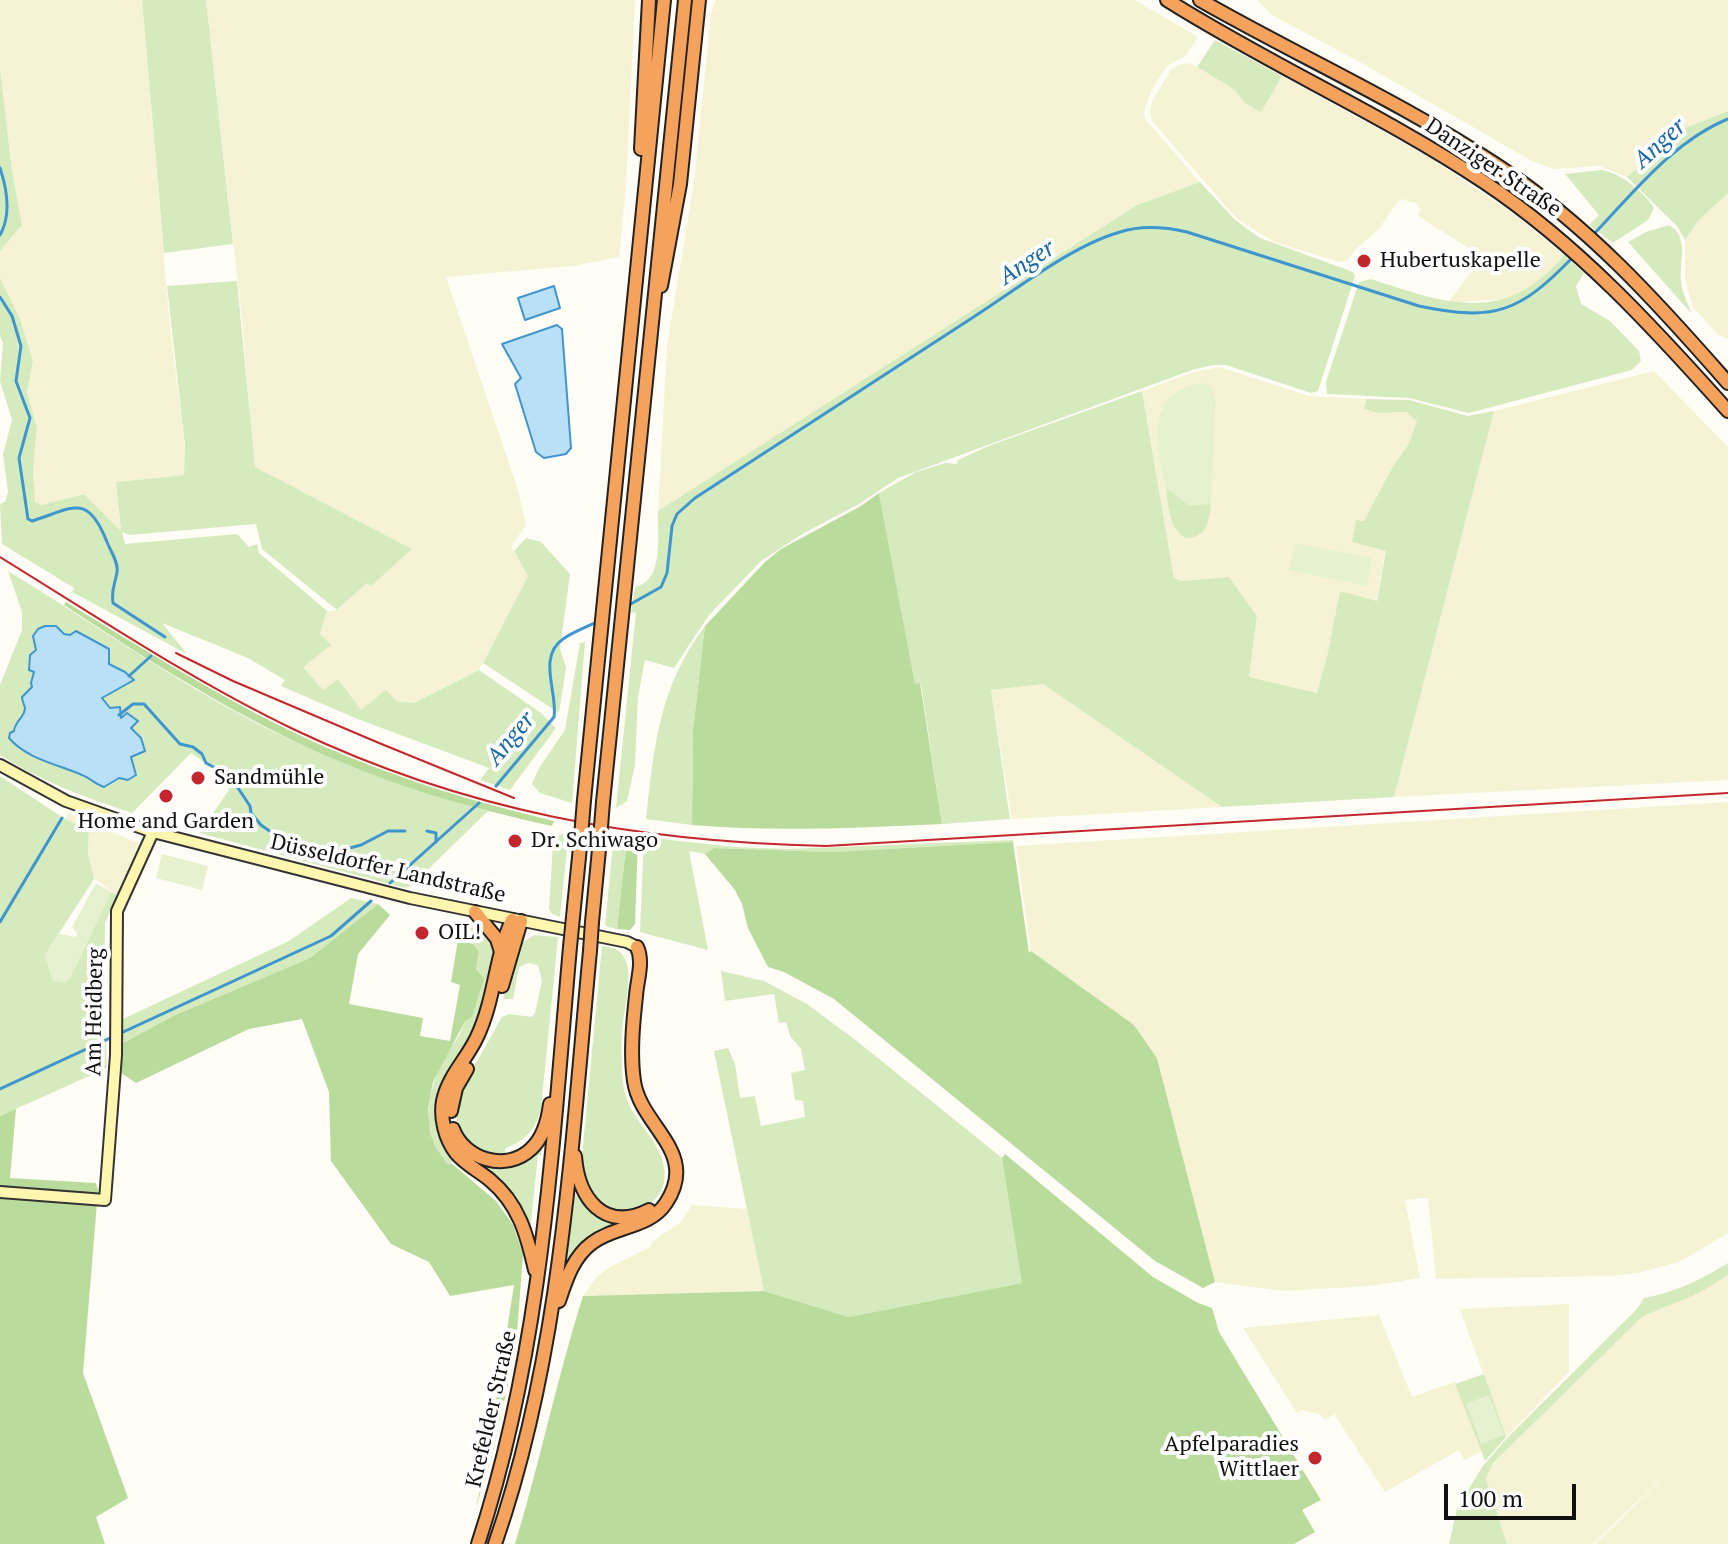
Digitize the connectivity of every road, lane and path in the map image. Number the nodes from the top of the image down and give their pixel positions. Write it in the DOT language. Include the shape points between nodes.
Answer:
graph roads {
  1 [pos="649,0"];
  2 [pos="664,0"];
  3 [pos="685,0"];
  4 [pos="702,0"];
  5 [pos="1167,0"];
  6 [pos="1201,1"];
  7 [pos="642,204"];
  8 [pos="649,344"];
  9 [pos="1728,383"];
  10 [pos="1728,411"];
  11 [pos="0,765"];
  12 [pos="153,832"];
  13 [pos="475,912"];
  14 [pos="516,920"];
  15 [pos="632,945"];
  16 [pos="501,955"];
  17 [pos="559,1070"];
  18 [pos="573,1123"];
  19 [pos="0,1192"];
  20 [pos="538,1281"];
  21 [pos="550,1326"];
  22 [pos="478,1544"];
  23 [pos="495,1544"];
  1 -- 7 [label="highway"];
  2 -- 7 [label="highway"];
  3 -- 8 [label="highway"];
  4 -- 8 [label="highway" via="680,184"];
  5 -- 10 [label="highway, Danziger Straße" via="1486,183 1602,275"];
  6 -- 9 [label="highway, Danziger Straße" via="1485,158 1618,262"];
  7 -- 17 [label="highway, bridge"];
  8 -- 18 [label="highway, bridge"];
  11 -- 12 [label="main road, Düsseldorfer Landstraße" via="66,801"];
  12 -- 13 [label="main road, Düsseldorfer Landstraße"];
  12 -- 19 [label="main road, Am Heidberg" via="117,911 116,1044 105,1200"];
  13 -- 14 [label="main road, Düsseldorfer Landstraße"];
  13 -- 16 [label="highway" via="497,939"];
  14 -- 15 [label="main road, Düsseldorfer Landstraße"];
  14 -- 16 [label="highway"];
  14 -- 17 [label="highway" via="482,1041 450,1106 457,1139 487,1160 525,1154 549,1117"];
  15 -- 18 [label="highway" via="626,1083 669,1166 665,1191 652,1208 624,1217 604,1212 587,1199 576,1172"];
  15 -- 21 [label="highway" via="640,959 634,1082 642,1105 672,1151 676,1180 656,1215 583,1250"];
  16 -- 20 [label="highway" via="477,1037 447,1086 443,1124 457,1153 518,1212"];
  17 -- 20 [label="highway, Krefelder Straße"];
  18 -- 21 [label="highway"];
  20 -- 22 [label="highway, Krefelder Straße" via="512,1425"];
  21 -- 23 [label="highway, Krefelder Straße" via="530,1430"];
}
